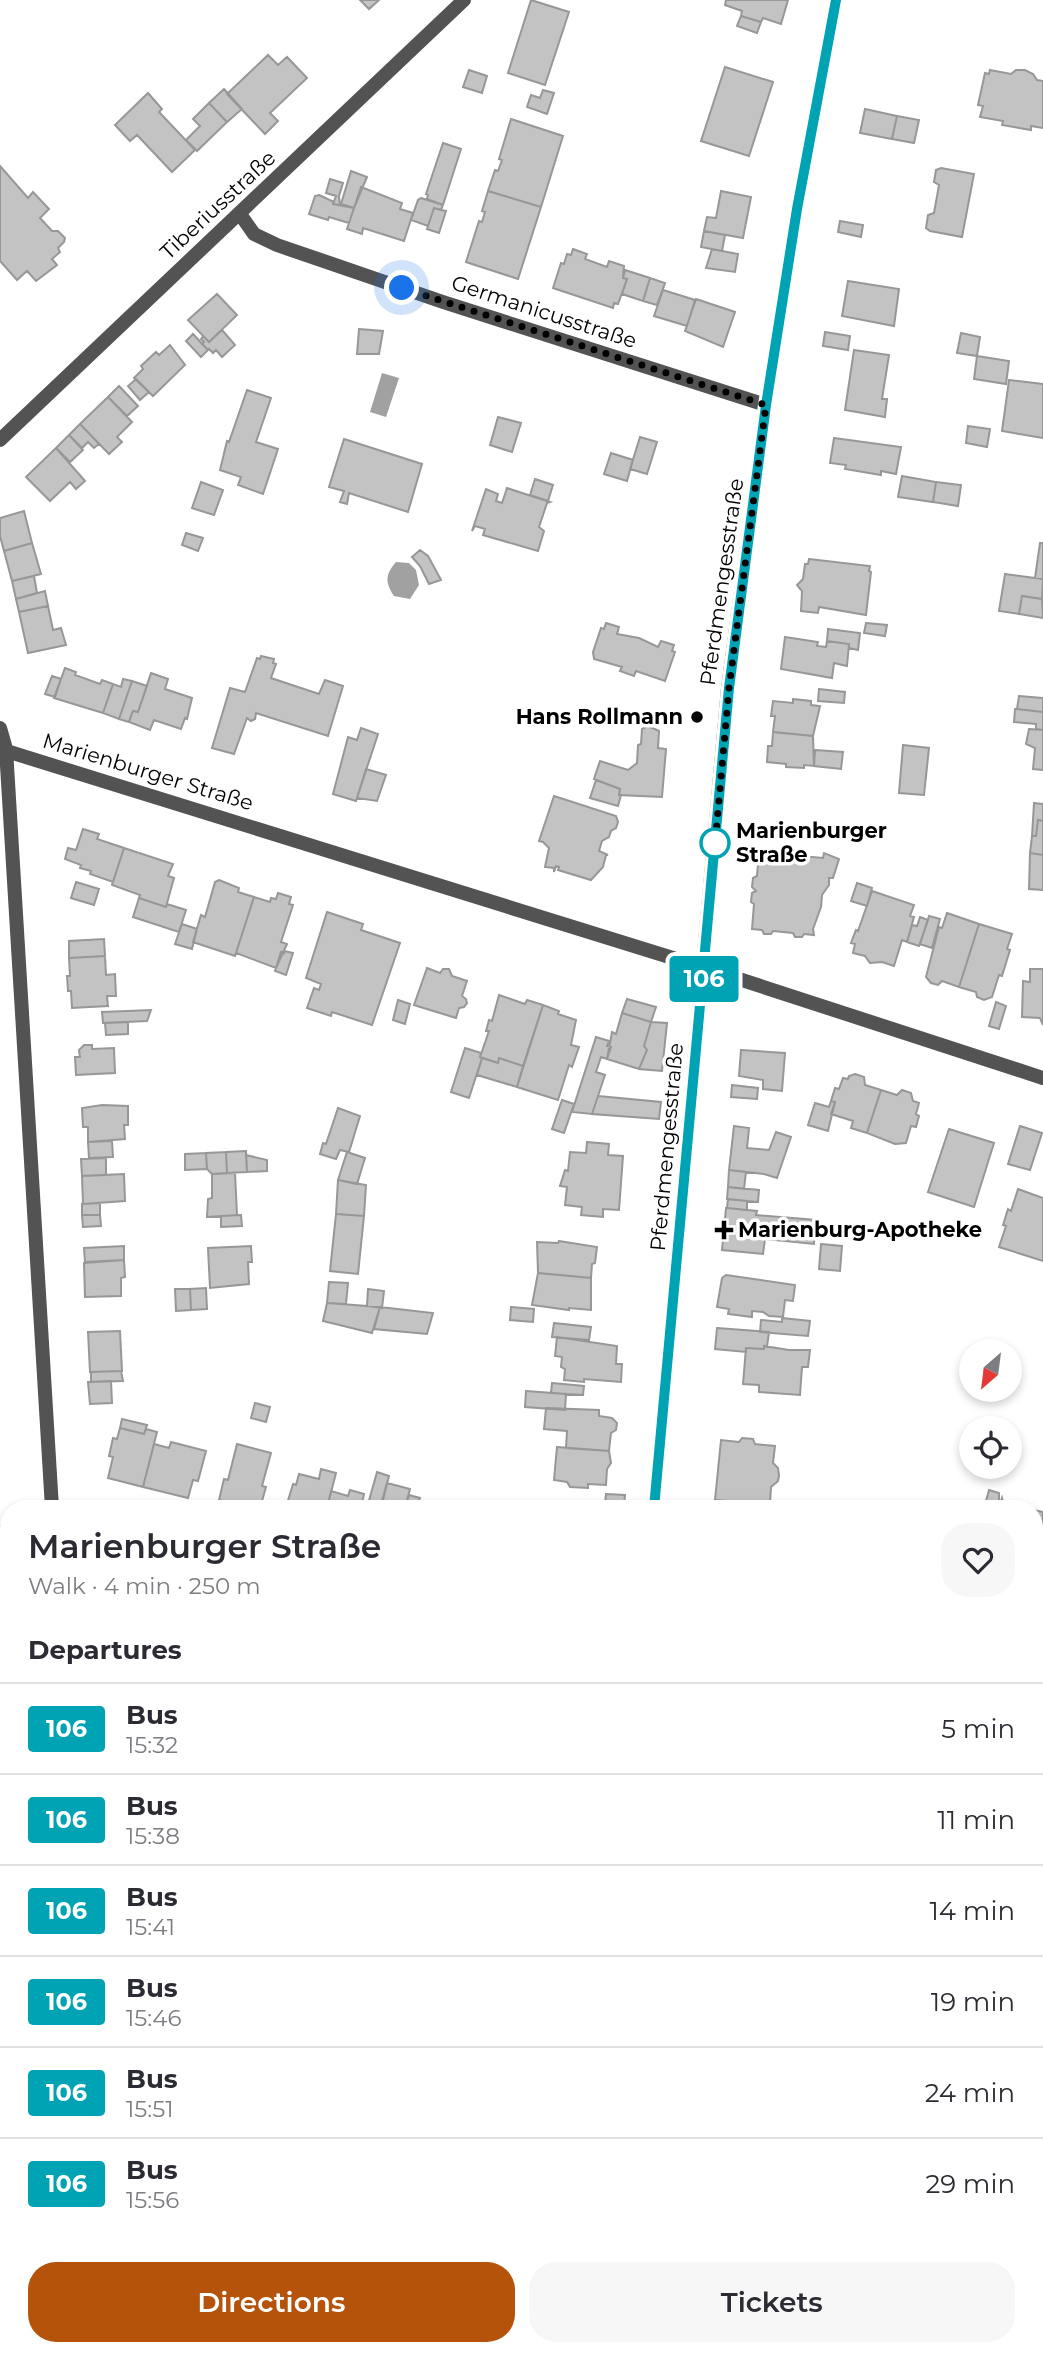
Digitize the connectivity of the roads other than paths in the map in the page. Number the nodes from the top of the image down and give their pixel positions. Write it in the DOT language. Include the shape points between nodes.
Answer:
graph roads {
  1 [pos="464,0"];
  2 [pos="836,0"];
  3 [pos="240,214"];
  4 [pos="766,405"];
  5 [pos="0,440"];
  6 [pos="0,728"];
  7 [pos="3,749"];
  8 [pos="705,968"];
  9 [pos="1043,1078"];
  10 [pos="51,1500"];
  11 [pos="655,1500"];
  1 -- 3 [label="street, Tiberiusstraße"];
  2 -- 4 [label="street, Pferdmengesstraße"];
  3 -- 4 [label="street, Germanicusstraße" via="254,234 277,245"];
  3 -- 5 [label="street, Tiberiusstraße"];
  4 -- 8 [label="street, Pferdmengesstraße" via="729,688"];
  6 -- 7 [label="street"];
  7 -- 8 [label="street, Marienburger Straße"];
  7 -- 10 [label="street"];
  8 -- 9 [label="street, Marienburger Straße"];
  8 -- 11 [label="street, Pferdmengesstraße"];
}
